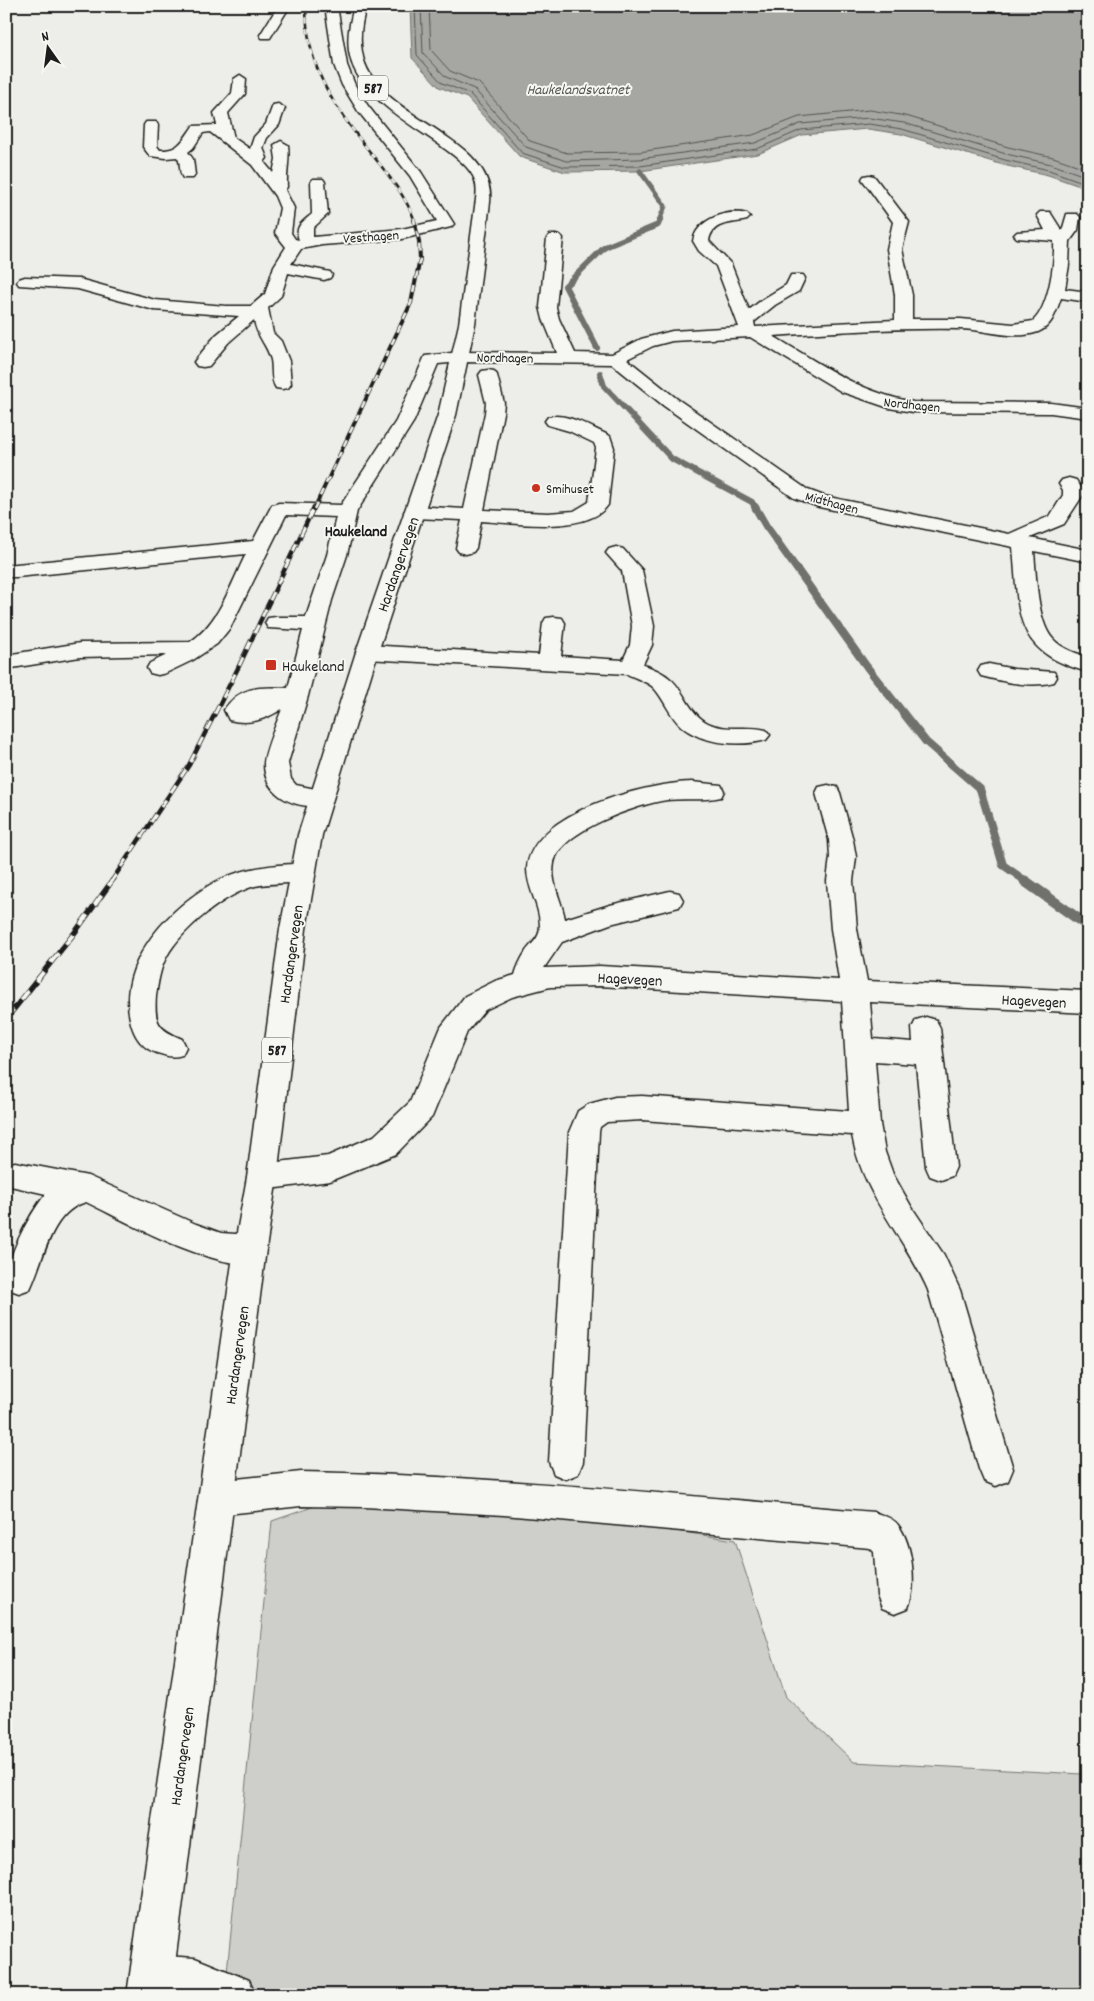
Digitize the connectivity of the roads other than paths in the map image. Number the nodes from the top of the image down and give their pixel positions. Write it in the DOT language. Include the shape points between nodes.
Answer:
graph roads {
  1 [pos="284,6"];
  2 [pos="331,6"];
  3 [pos="360,6"];
  4 [pos="266,35"];
  5 [pos="240,79"];
  6 [pos="278,108"];
  7 [pos="151,125"];
  8 [pos="228,140"];
  9 [pos="281,145"];
  10 [pos="180,152"];
  11 [pos="257,162"];
  12 [pos="188,175"];
  13 [pos="869,179"];
  14 [pos="318,182"];
  15 [pos="277,190"];
  16 [pos="1045,215"];
  17 [pos="742,217"];
  18 [pos="1072,217"];
  19 [pos="1022,235"];
  20 [pos="555,238"];
  21 [pos="1060,238"];
  22 [pos="301,244"];
  23 [pos="282,266"];
  24 [pos="324,275"];
  25 [pos="797,278"];
  26 [pos="25,282"];
  27 [pos="1057,293"];
  28 [pos="1088,297"];
  29 [pos="258,310"];
  30 [pos="903,324"];
  31 [pos="749,328"];
  32 [pos="286,330"];
  33 [pos="272,341"];
  34 [pos="460,357"];
  35 [pos="568,358"];
  36 [pos="616,359"];
  37 [pos="203,362"];
  38 [pos="488,375"];
  39 [pos="282,384"];
  40 [pos="1088,413"];
  41 [pos="554,421"];
  42 [pos="1069,484"];
  43 [pos="347,511"];
  44 [pos="414,512"];
  45 [pos="474,515"];
  46 [pos="1018,542"];
  47 [pos="259,546"];
  48 [pos="466,548"];
  49 [pos="616,553"];
  50 [pos="1088,556"];
  51 [pos="6,571"];
  52 [pos="276,623"];
  53 [pos="554,623"];
  54 [pos="316,624"];
  55 [pos="1043,642"];
  56 [pos="196,648"];
  57 [pos="367,652"];
  58 [pos="549,661"];
  59 [pos="6,662"];
  60 [pos="1088,665"];
  61 [pos="631,667"];
  62 [pos="158,668"];
  63 [pos="989,671"];
  64 [pos="758,735"];
  65 [pos="712,791"];
  66 [pos="828,793"];
  67 [pos="321,798"];
  68 [pos="303,873"];
  69 [pos="670,900"];
  70 [pos="552,935"];
  71 [pos="527,983"];
  72 [pos="855,991"];
  73 [pos="1088,1002"];
  74 [pos="172,1047"];
  75 [pos="859,1049"];
  76 [pos="865,1124"];
  77 [pos="941,1167"];
  78 [pos="16,1175"];
  79 [pos="262,1177"];
  80 [pos="88,1188"];
  81 [pos="250,1249"];
  82 [pos="19,1279"];
  83 [pos="566,1462"];
  84 [pos="996,1469"];
  85 [pos="217,1498"];
  86 [pos="895,1595"];
  87 [pos="150,1985"];
  88 [pos="234,1995"];
  1 -- 4 [label="street"];
  2 -- 22 [label="street, Vesthagen" via="337,55 353,93 405,160 446,224 402,234"];
  3 -- 34 [label="street, Hardangervegen / 587" via="355,21 355,51 368,81 391,105 468,161 483,182 471,296"];
  5 -- 8 [label="street" via="238,94 221,113"];
  6 -- 11 [label="street" via="272,125 259,140 256,151 260,158"];
  7 -- 10 [label="street" via="150,147 155,154"];
  8 -- 10 [label="street" via="213,128 204,127 198,129"];
  8 -- 11 [label="street"];
  9 -- 15 [label="street" via="283,159"];
  10 -- 12 [label="street" via="186,159"];
  11 -- 15 [label="street"];
  13 -- 30 [label="street" via="901,222 894,240 906,307"];
  14 -- 22 [label="street" via="320,214 306,226"];
  15 -- 22 [label="street" via="287,208 283,233 289,242"];
  16 -- 21 [label="street"];
  17 -- 31 [label="street" via="709,225 704,228 701,241 724,264"];
  18 -- 21 [label="street" via="1071,230"];
  19 -- 21 [label="street"];
  20 -- 35 [label="street" via="548,307"];
  21 -- 27 [label="street" via="1063,262"];
  22 -- 23 [label="street"];
  23 -- 24 [label="street"];
  23 -- 29 [label="street" via="273,296"];
  25 -- 31 [label="street" via="793,288 770,302"];
  26 -- 29 [label="street" via="79,284 154,305 217,311"];
  27 -- 28 [label="street"];
  27 -- 30 [label="street" via="1044,320 1032,328"];
  29 -- 33 [label="street" via="265,334"];
  29 -- 37 [label="street" via="222,339"];
  30 -- 31 [label="street"];
  31 -- 36 [label="street" via="664,337 635,346"];
  31 -- 40 [label="street, Nordhagen" via="845,388 891,404 1051,408"];
  32 -- 33 [label="street" via="280,339"];
  33 -- 39 [label="street" via="280,361"];
  34 -- 35 [label="street, Nordhagen"];
  34 -- 43 [label="street, Nordhagen" via="431,360 405,421"];
  34 -- 44 [label="street, Hardangervegen / 587" via="447,415"];
  35 -- 36 [label="street, Nordhagen"];
  36 -- 46 [label="street, Midthagen" via="670,402 802,494 819,501"];
  38 -- 45 [label="street" via="495,403 494,413"];
  41 -- 45 [label="street" via="603,440 605,448 598,506 579,516 548,519"];
  42 -- 46 [label="street" via="1073,495 1057,520 1022,534"];
  43 -- 47 [label="street" via="279,509"];
  43 -- 54 [label="street"];
  44 -- 45 [label="street"];
  44 -- 57 [label="street, Hardangervegen / 587"];
  45 -- 48 [label="street"];
  46 -- 50 [label="street, Midthagen"];
  46 -- 55 [label="street" via="1030,605"];
  47 -- 51 [label="street" via="226,552"];
  47 -- 56 [label="street" via="222,623 209,639"];
  49 -- 61 [label="street" via="632,570 643,626 641,645"];
  52 -- 54 [label="street"];
  53 -- 58 [label="street"];
  54 -- 67 [label="street" via="291,696 276,763 279,781 287,791 298,796"];
  55 -- 60 [label="street" via="1057,652"];
  55 -- 63 [label="street" via="1047,661 1044,687"];
  56 -- 59 [label="street" via="80,650"];
  56 -- 62 [label="street"];
  57 -- 58 [label="street"];
  57 -- 67 [label="street, Hardangervegen / 587"];
  58 -- 61 [label="street"];
  61 -- 64 [label="street" via="662,682 688,720 702,730 725,735"];
  65 -- 70 [label="street" via="640,797 579,822 555,839 545,851 540,866"];
  66 -- 72 [label="street" via="840,840 844,928"];
  67 -- 68 [label="street, Hardangervegen / 587"];
  68 -- 74 [label="street" via="269,875 240,882 200,906 172,930 154,956 144,987 141,1014 146,1031 157,1042"];
  68 -- 79 [label="street, Hardangervegen / 587"];
  69 -- 70 [label="street" via="608,913"];
  70 -- 71 [label="street" via="532,964"];
  71 -- 72 [label="street, Hagevegen" via="550,978 600,976"];
  71 -- 79 [label="street, Hagevegen" via="505,988 475,1003 455,1027 422,1109 385,1145 330,1168"];
  72 -- 73 [label="street, Hagevegen"];
  72 -- 75 [label="street"];
  75 -- 76 [label="street"];
  75 -- 77 [label="street" via="927,1041"];
  76 -- 83 [label="street" via="642,1108 598,1112 588,1120 584,1132"];
  76 -- 84 [label="street" via="879,1177 944,1290"];
  78 -- 80 [label="street"];
  79 -- 81 [label="street, Hardangervegen / 587"];
  80 -- 81 [label="street" via="185,1234 221,1247"];
  80 -- 82 [label="street" via="65,1197 50,1211"];
  81 -- 85 [label="street, Hardangervegen / 587"];
  85 -- 86 [label="street" via="301,1489 365,1490 504,1498 874,1530 885,1536 892,1550"];
  85 -- 87 [label="street, Hardangervegen / 587"];
  87 -- 88 [label="street, Hardangervegen" via="195,1980"];
}
